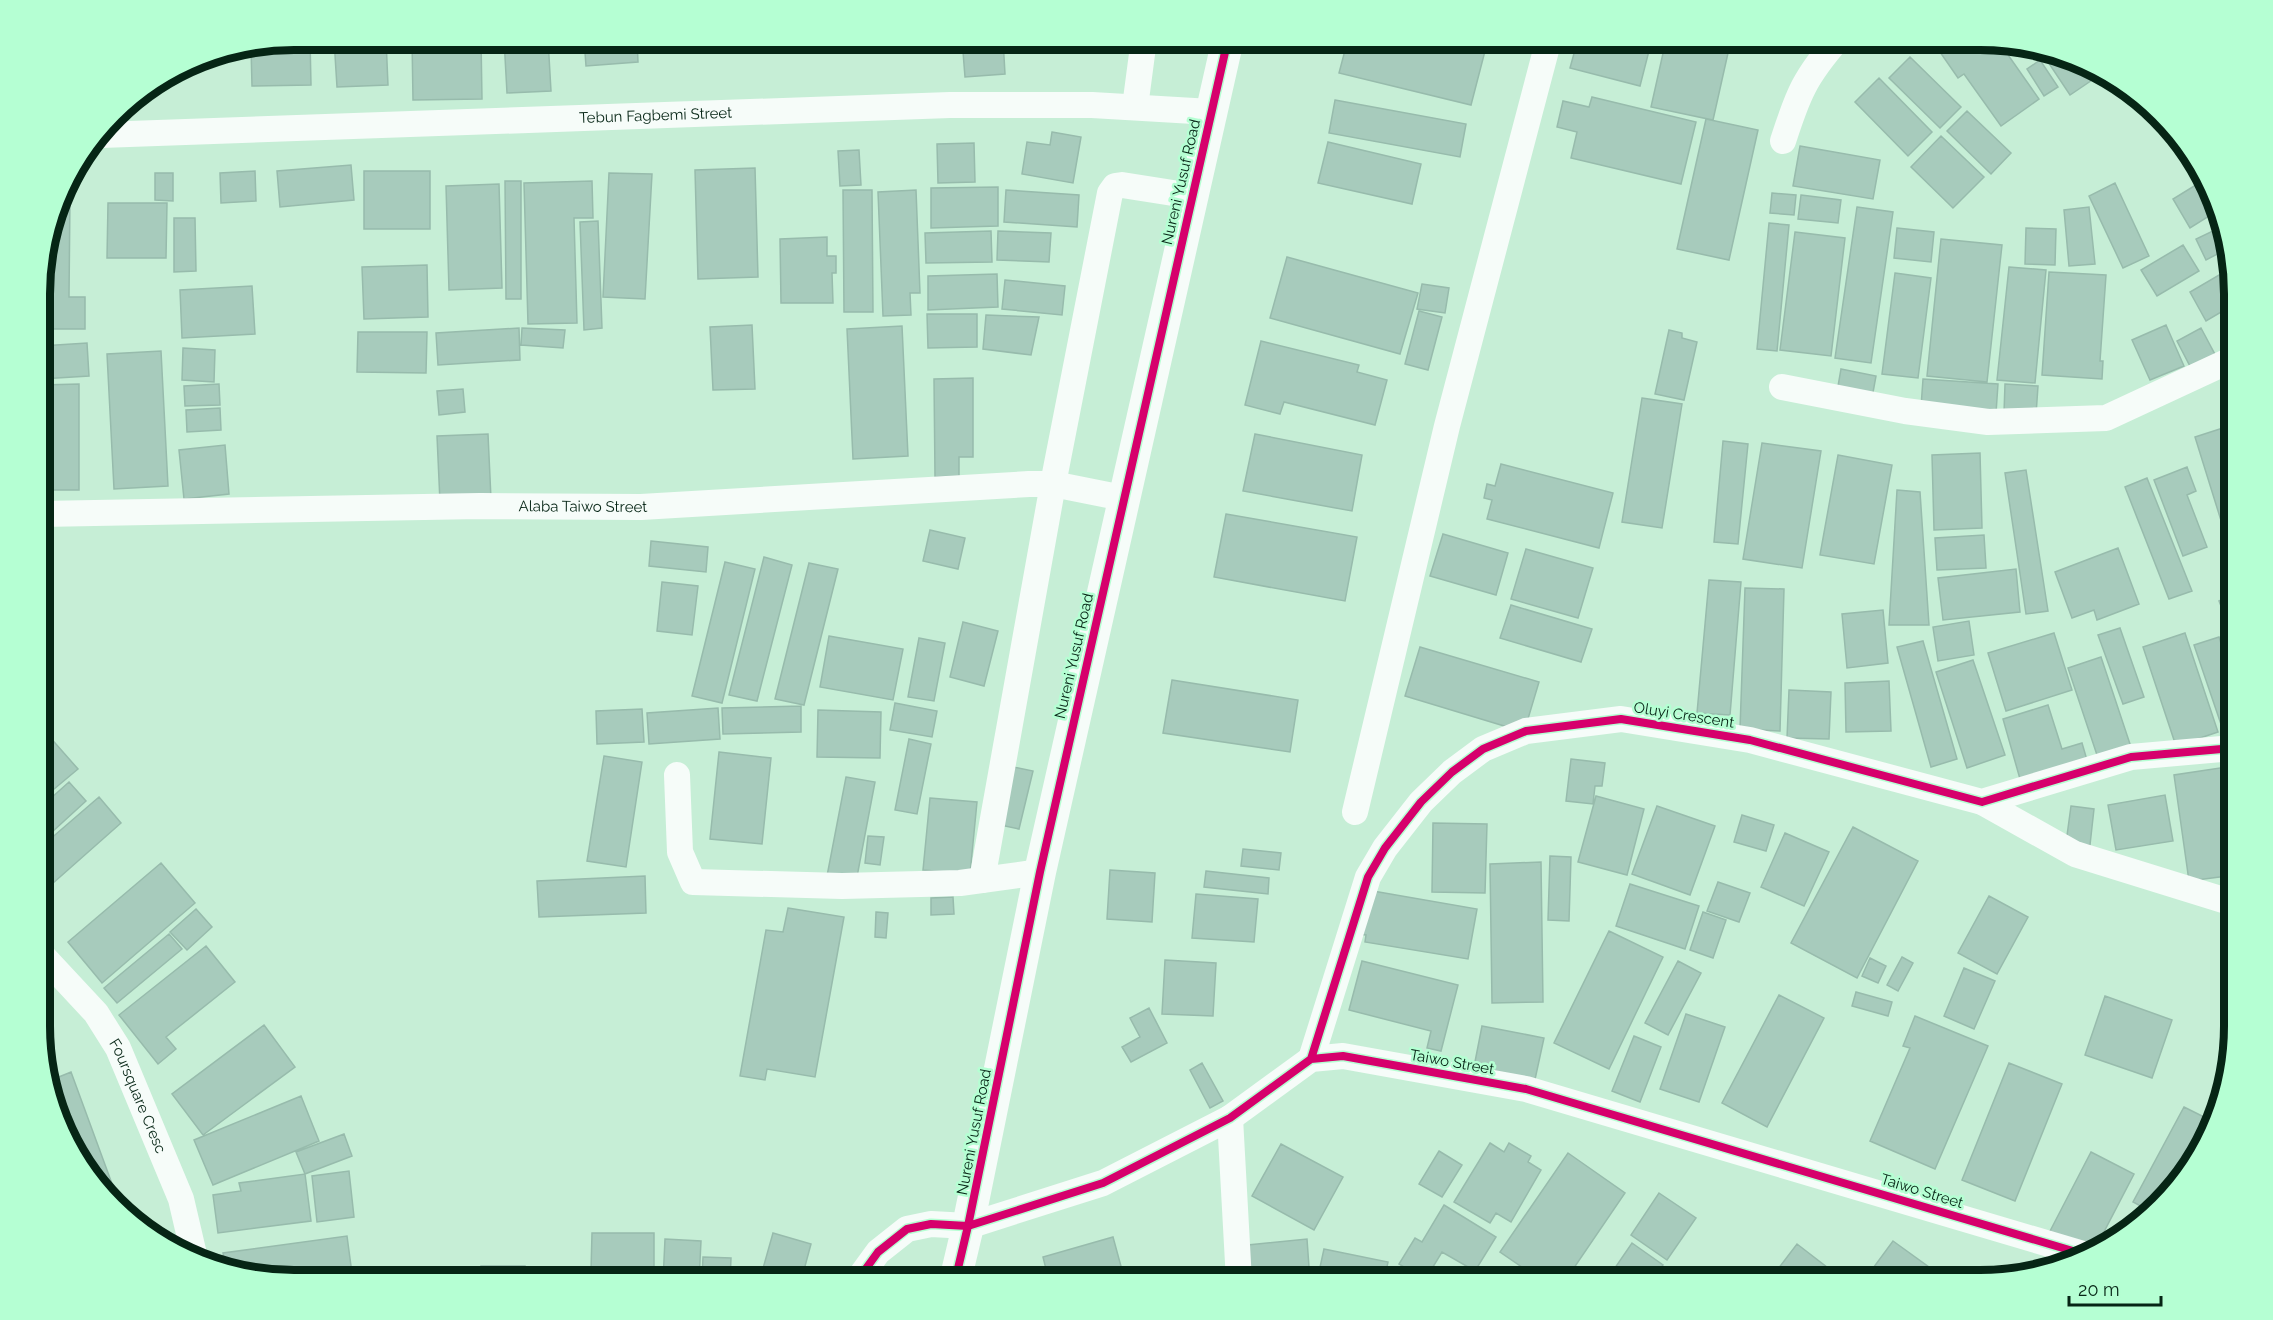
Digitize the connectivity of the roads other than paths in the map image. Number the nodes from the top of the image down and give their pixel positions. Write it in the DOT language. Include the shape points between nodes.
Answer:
graph roads {
  1 [pos="1143,50"];
  2 [pos="1225,50"];
  3 [pos="1546,50"];
  4 [pos="1828,50"];
  5 [pos="1135,107"];
  6 [pos="1211,112"];
  7 [pos="109,135"];
  8 [pos="1783,141"];
  9 [pos="1192,196"];
  10 [pos="2224,364"];
  11 [pos="1782,387"];
  12 [pos="1053,484"];
  13 [pos="1123,498"];
  14 [pos="50,514"];
  15 [pos="2224,749"];
  16 [pos="677,775"];
  17 [pos="1982,802"];
  18 [pos="1355,812"];
  19 [pos="1040,872"];
  20 [pos="982,880"];
  21 [pos="2224,900"];
  22 [pos="50,964"];
  23 [pos="1311,1059"];
  24 [pos="1230,1118"];
  25 [pos="968,1226"];
  26 [pos="192,1248"];
  27 [pos="2074,1251"];
  28 [pos="865,1270"];
  29 [pos="958,1270"];
  30 [pos="1238,1270"];
  1 -- 5 [label="street"];
  2 -- 6 [label="street, Nureni Yusuf Road"];
  3 -- 18 [label="street" via="1447,426"];
  4 -- 8 [label="street" via="1811,70 1797,96"];
  5 -- 6 [label="street, Tebun Fagbemi Street"];
  5 -- 7 [label="street, Tebun Fagbemi Street" via="950,105"];
  6 -- 9 [label="street, Nureni Yusuf Road"];
  9 -- 12 [label="street" via="1122,184 1110,193"];
  9 -- 13 [label="street, Nureni Yusuf Road"];
  10 -- 11 [label="street" via="2106,418 1988,422 1905,411"];
  12 -- 13 [label="street, Alaba Taiwo Street"];
  12 -- 14 [label="street, Alaba Taiwo Street" via="641,507"];
  12 -- 20 [label="street"];
  13 -- 19 [label="street, Nureni Yusuf Road"];
  15 -- 17 [label="street" via="2131,757"];
  16 -- 20 [label="street" via="680,852 693,882 843,886"];
  17 -- 21 [label="street, Oluyi Crescent" via="2075,854"];
  17 -- 23 [label="street, Oluyi Crescent" via="1750,740 1621,719 1526,731 1483,748 1452,772 1421,802 1385,848 1368,878"];
  19 -- 20 [label="street"];
  19 -- 25 [label="street, Nureni Yusuf Road"];
  22 -- 26 [label="street, Foursquare Cresc" via="96,1013 118,1048 181,1199"];
  23 -- 24 [label="street"];
  23 -- 27 [label="street, Taiwo Street" via="1343,1056 1526,1089"];
  24 -- 25 [label="street" via="1103,1183"];
  24 -- 30 [label="street"];
  25 -- 28 [label="street" via="931,1224 907,1229 879,1252"];
  25 -- 29 [label="street, Nureni Yusuf Road"];
}
